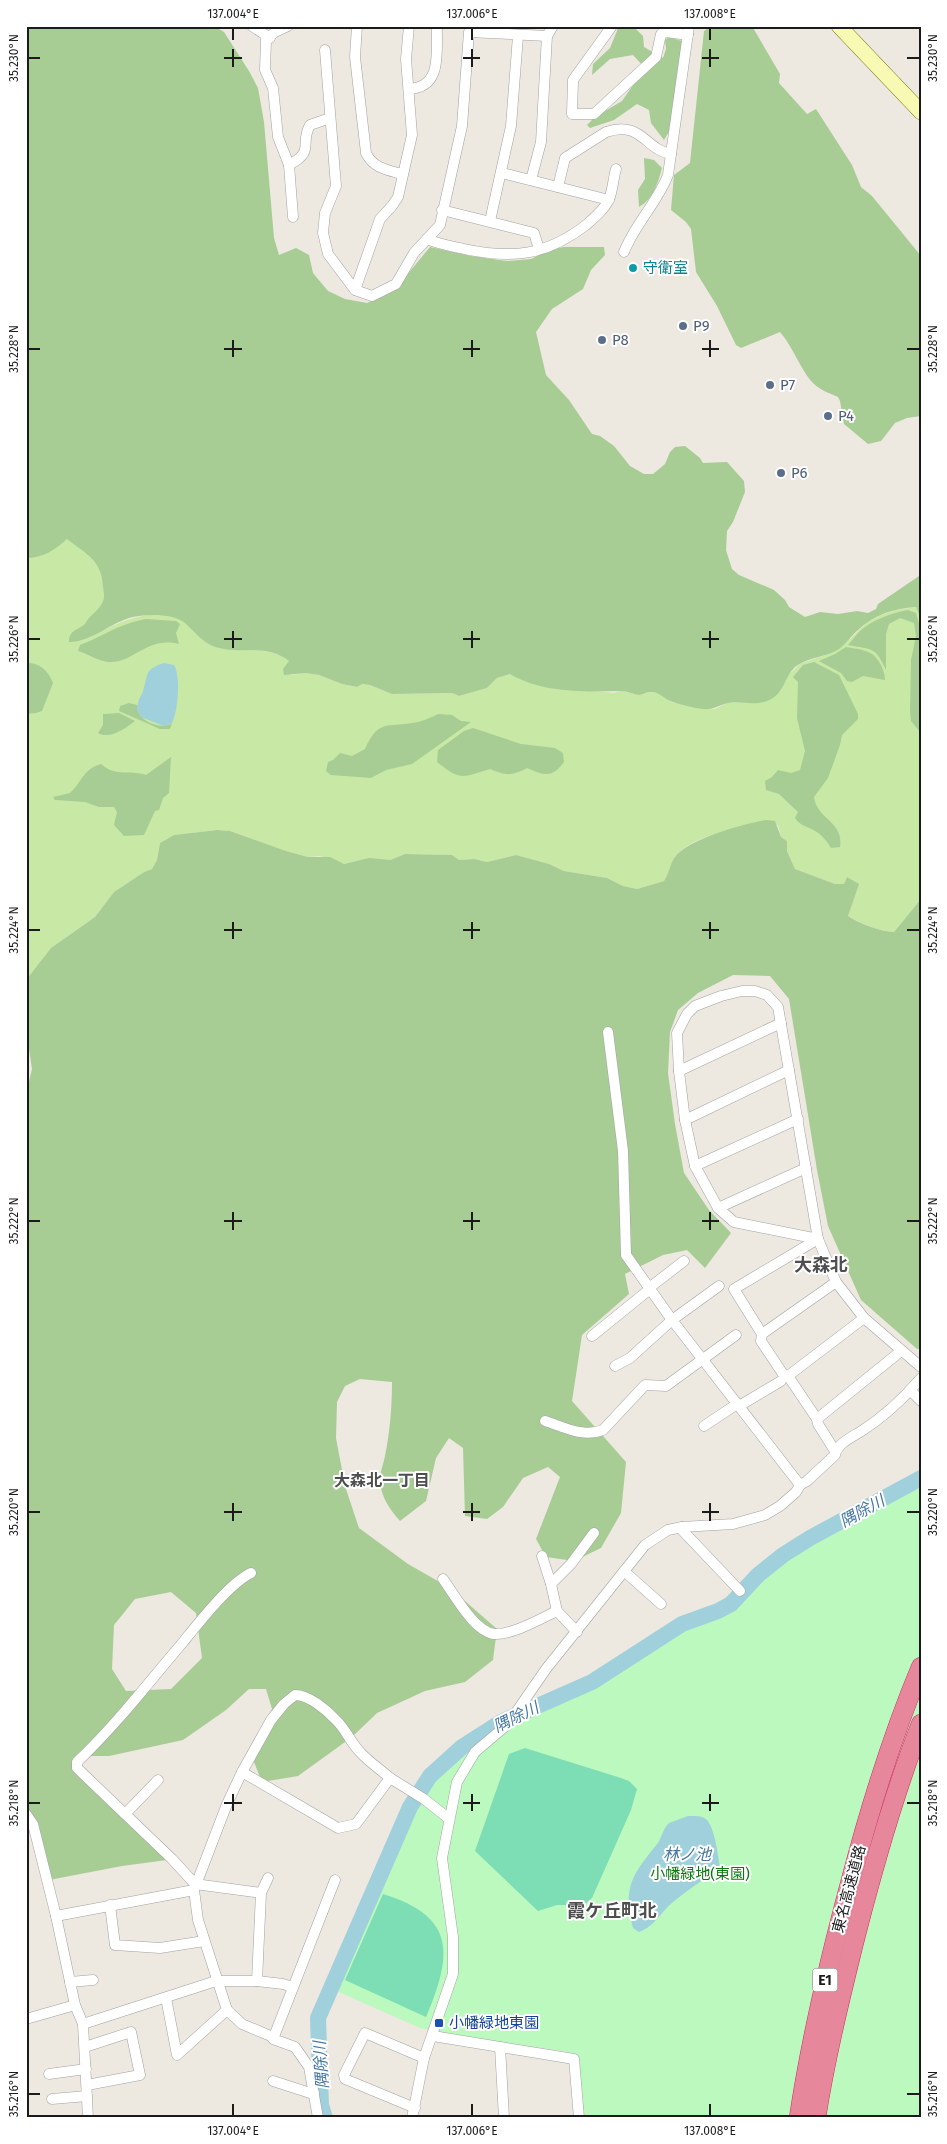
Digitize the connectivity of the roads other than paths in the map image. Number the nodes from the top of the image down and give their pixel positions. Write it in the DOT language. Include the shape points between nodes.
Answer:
graph roads {
  1 [pos="252,26"];
  2 [pos="288,26"];
  3 [pos="357,26"];
  4 [pos="409,26"];
  5 [pos="437,26"];
  6 [pos="553,26"];
  7 [pos="612,26"];
  8 [pos="839,26"];
  9 [pos="689,31"];
  10 [pos="518,36"];
  11 [pos="547,36"];
  12 [pos="270,38"];
  13 [pos="325,50"];
  14 [pos="409,89"];
  15 [pos="921,112"];
  16 [pos="330,118"];
  17 [pos="671,154"];
  18 [pos="289,165"];
  19 [pos="616,170"];
  20 [pos="502,173"];
  21 [pos="402,174"];
  22 [pos="531,180"];
  23 [pos="558,187"];
  24 [pos="609,200"];
  25 [pos="442,210"];
  26 [pos="293,218"];
  27 [pos="490,221"];
  28 [pos="427,239"];
  29 [pos="539,250"];
  30 [pos="624,252"];
  31 [pos="355,290"];
  32 [pos="781,1023"];
  33 [pos="608,1032"];
  34 [pos="789,1070"];
  35 [pos="679,1071"];
  36 [pos="798,1119"];
  37 [pos="685,1120"];
  38 [pos="695,1166"];
  39 [pos="806,1168"];
  40 [pos="718,1208"];
  41 [pos="818,1239"];
  42 [pos="684,1261"];
  43 [pos="836,1282"];
  44 [pos="719,1286"];
  45 [pos="649,1289"];
  46 [pos="864,1318"];
  47 [pos="672,1320"];
  48 [pos="736,1334"];
  49 [pos="762,1334"];
  50 [pos="592,1336"];
  51 [pos="901,1351"];
  52 [pos="702,1358"];
  53 [pos="615,1366"];
  54 [pos="921,1367"];
  55 [pos="785,1378"];
  56 [pos="921,1378"];
  57 [pos="910,1390"];
  58 [pos="921,1401"];
  59 [pos="738,1405"];
  60 [pos="817,1419"];
  61 [pos="545,1421"];
  62 [pos="704,1426"];
  63 [pos="835,1451"];
  64 [pos="800,1485"];
  65 [pos="682,1527"];
  66 [pos="594,1532"];
  67 [pos="542,1556"];
  68 [pos="624,1571"];
  69 [pos="252,1573"];
  70 [pos="443,1579"];
  71 [pos="551,1584"];
  72 [pos="740,1591"];
  73 [pos="662,1604"];
  74 [pos="557,1611"];
  75 [pos="577,1632"];
  76 [pos="921,1666"];
  77 [pos="921,1724"];
  78 [pos="242,1772"];
  79 [pos="390,1778"];
  80 [pos="158,1780"];
  81 [pos="26,1814"];
  82 [pos="125,1814"];
  83 [pos="448,1818"];
  84 [pos="26,1842"];
  85 [pos="38,1844"];
  86 [pos="268,1878"];
  87 [pos="335,1880"];
  88 [pos="195,1887"];
  89 [pos="261,1893"];
  90 [pos="110,1905"];
  91 [pos="56,1916"];
  92 [pos="204,1941"];
  93 [pos="92,1980"];
  94 [pos="216,1981"];
  95 [pos="70,1982"];
  96 [pos="257,1982"];
  97 [pos="293,1986"];
  98 [pos="166,1998"];
  99 [pos="75,2005"];
  100 [pos="226,2010"];
  101 [pos="26,2019"];
  102 [pos="83,2024"];
  103 [pos="433,2036"];
  104 [pos="273,2037"];
  105 [pos="85,2047"];
  106 [pos="500,2047"];
  107 [pos="424,2058"];
  108 [pos="86,2069"];
  109 [pos="49,2074"];
  110 [pos="273,2081"];
  111 [pos="87,2090"];
  112 [pos="314,2093"];
  113 [pos="52,2099"];
  114 [pos="413,2113"];
  115 [pos="88,2118"];
  116 [pos="318,2118"];
  117 [pos="504,2118"];
  118 [pos="579,2118"];
  119 [pos="799,2118"];
  120 [pos="816,2118"];
  1 -- 12 [label="street"];
  2 -- 12 [label="street"];
  3 -- 21 [label="street" via="355,57 366,153 377,166"];
  4 -- 14 [label="street" via="406,59"];
  5 -- 14 [label="street" via="433,77 425,85"];
  6 -- 11 [label="street"];
  7 -- 9 [label="street" via="573,80 572,114 594,114 656,57 661,34"];
  8 -- 15 [label="main road"];
  9 -- 17 [label="street"];
  10 -- 11 [label="street"];
  10 -- 20 [label="street" via="512,126"];
  10 -- 25 [label="street" via="469,32 462,126"];
  11 -- 22 [label="street" via="541,142"];
  12 -- 18 [label="street" via="264,46 265,70 273,88 277,133"];
  13 -- 16 [label="street"];
  14 -- 21 [label="street" via="412,135"];
  16 -- 18 [label="street" via="310,125 306,132 304,155"];
  16 -- 31 [label="street" via="336,186 325,213 323,234 328,254"];
  17 -- 23 [label="street" via="664,153 640,134 614,130 565,158"];
  17 -- 30 [label="street" via="662,191"];
  18 -- 26 [label="street"];
  19 -- 24 [label="street"];
  20 -- 22 [label="street"];
  20 -- 27 [label="street"];
  21 -- 31 [label="street" via="398,197 380,220"];
  22 -- 23 [label="street"];
  23 -- 24 [label="street"];
  24 -- 29 [label="street" via="595,217 566,239"];
  25 -- 27 [label="street"];
  25 -- 28 [label="street" via="440,225"];
  27 -- 29 [label="street" via="534,233"];
  28 -- 29 [label="street" via="486,254 522,254"];
  28 -- 31 [label="street" via="414,253 396,284 372,296"];
  32 -- 34 [label="street"];
  32 -- 35 [label="street"];
  32 -- 35 [label="street" via="778,1007 767,994 755,991 721,996 695,1006 677,1033"];
  33 -- 45 [label="street" via="623,1151 626,1255"];
  34 -- 36 [label="street"];
  34 -- 37 [label="street"];
  35 -- 37 [label="street"];
  36 -- 38 [label="street"];
  36 -- 39 [label="street"];
  37 -- 38 [label="street"];
  38 -- 40 [label="street"];
  39 -- 40 [label="street"];
  39 -- 41 [label="street"];
  40 -- 41 [label="street" via="734,1222"];
  41 -- 43 [label="street"];
  41 -- 49 [label="street" via="734,1289"];
  42 -- 45 [label="street"];
  43 -- 46 [label="street"];
  43 -- 49 [label="street"];
  44 -- 47 [label="street"];
  45 -- 47 [label="street"];
  45 -- 50 [label="street"];
  46 -- 51 [label="street"];
  46 -- 55 [label="street"];
  47 -- 52 [label="street"];
  47 -- 53 [label="street" via="630,1358"];
  48 -- 52 [label="street"];
  49 -- 55 [label="street" via="762,1341"];
  51 -- 54 [label="street"];
  51 -- 60 [label="street"];
  52 -- 59 [label="street"];
  52 -- 61 [label="street" via="666,1386 645,1385 607,1427 596,1433 581,1433"];
  55 -- 59 [label="street"];
  55 -- 60 [label="street"];
  56 -- 57 [label="street"];
  57 -- 58 [label="street"];
  57 -- 63 [label="street" via="899,1404 844,1441"];
  59 -- 62 [label="street"];
  59 -- 64 [label="street"];
  60 -- 63 [label="street"];
  63 -- 64 [label="street" via="835,1455"];
  64 -- 65 [label="street" via="780,1506 765,1515 733,1524"];
  65 -- 68 [label="street" via="653,1538"];
  65 -- 72 [label="street"];
  66 -- 71 [label="street"];
  67 -- 71 [label="street"];
  68 -- 73 [label="street"];
  68 -- 75 [label="street"];
  69 -- 82 [label="street" via="208,1611 133,1703 77,1762 76,1768"];
  70 -- 74 [label="street" via="475,1623 489,1633 506,1633"];
  71 -- 74 [label="street"];
  74 -- 75 [label="street"];
  75 -- 83 [label="street" via="546,1669 508,1724 475,1752 464,1767"];
  76 -- 119 [label="highway, 東名高速道路 / E1" via="892,1743 860,1845 825,1982"];
  77 -- 120 [label="highway, 東名高速道路 / E1" via="878,1852 834,2024"];
  78 -- 79 [label="street" via="338,1828 356,1824"];
  78 -- 79 [label="street" via="271,1720 295,1694 301,1694 338,1722 348,1740"];
  78 -- 88 [label="street"];
  79 -- 83 [label="street"];
  80 -- 82 [label="street"];
  81 -- 85 [label="street" via="33,1824"];
  82 -- 88 [label="street"];
  83 -- 103 [label="street" via="442,1858 453,1937 453,1974"];
  84 -- 85 [label="street"];
  85 -- 91 [label="street"];
  86 -- 89 [label="street"];
  87 -- 97 [label="street"];
  88 -- 89 [label="street"];
  88 -- 90 [label="street"];
  88 -- 92 [label="street"];
  89 -- 96 [label="street"];
  90 -- 91 [label="street"];
  90 -- 92 [label="street" via="115,1945 160,1948"];
  91 -- 95 [label="street"];
  92 -- 94 [label="street"];
  93 -- 95 [label="street"];
  94 -- 96 [label="street"];
  94 -- 98 [label="street"];
  94 -- 100 [label="street"];
  95 -- 99 [label="street"];
  96 -- 97 [label="street"];
  97 -- 104 [label="street"];
  98 -- 100 [label="street" via="178,2055"];
  98 -- 102 [label="street"];
  99 -- 101 [label="street"];
  99 -- 102 [label="street"];
  100 -- 104 [label="street" via="242,2024"];
  102 -- 105 [label="street"];
  103 -- 106 [label="street"];
  103 -- 107 [label="street"];
  104 -- 112 [label="street" via="296,2047 309,2067"];
  105 -- 108 [label="street"];
  105 -- 111 [label="street" via="131,2032 140,2075"];
  106 -- 117 [label="street"];
  106 -- 118 [label="street" via="574,2059"];
  107 -- 114 [label="street"];
  107 -- 114 [label="street" via="365,2033 344,2075 345,2079"];
  108 -- 109 [label="street"];
  108 -- 111 [label="street"];
  110 -- 112 [label="street"];
  111 -- 113 [label="street"];
  111 -- 115 [label="street"];
  112 -- 116 [label="street"];
}
